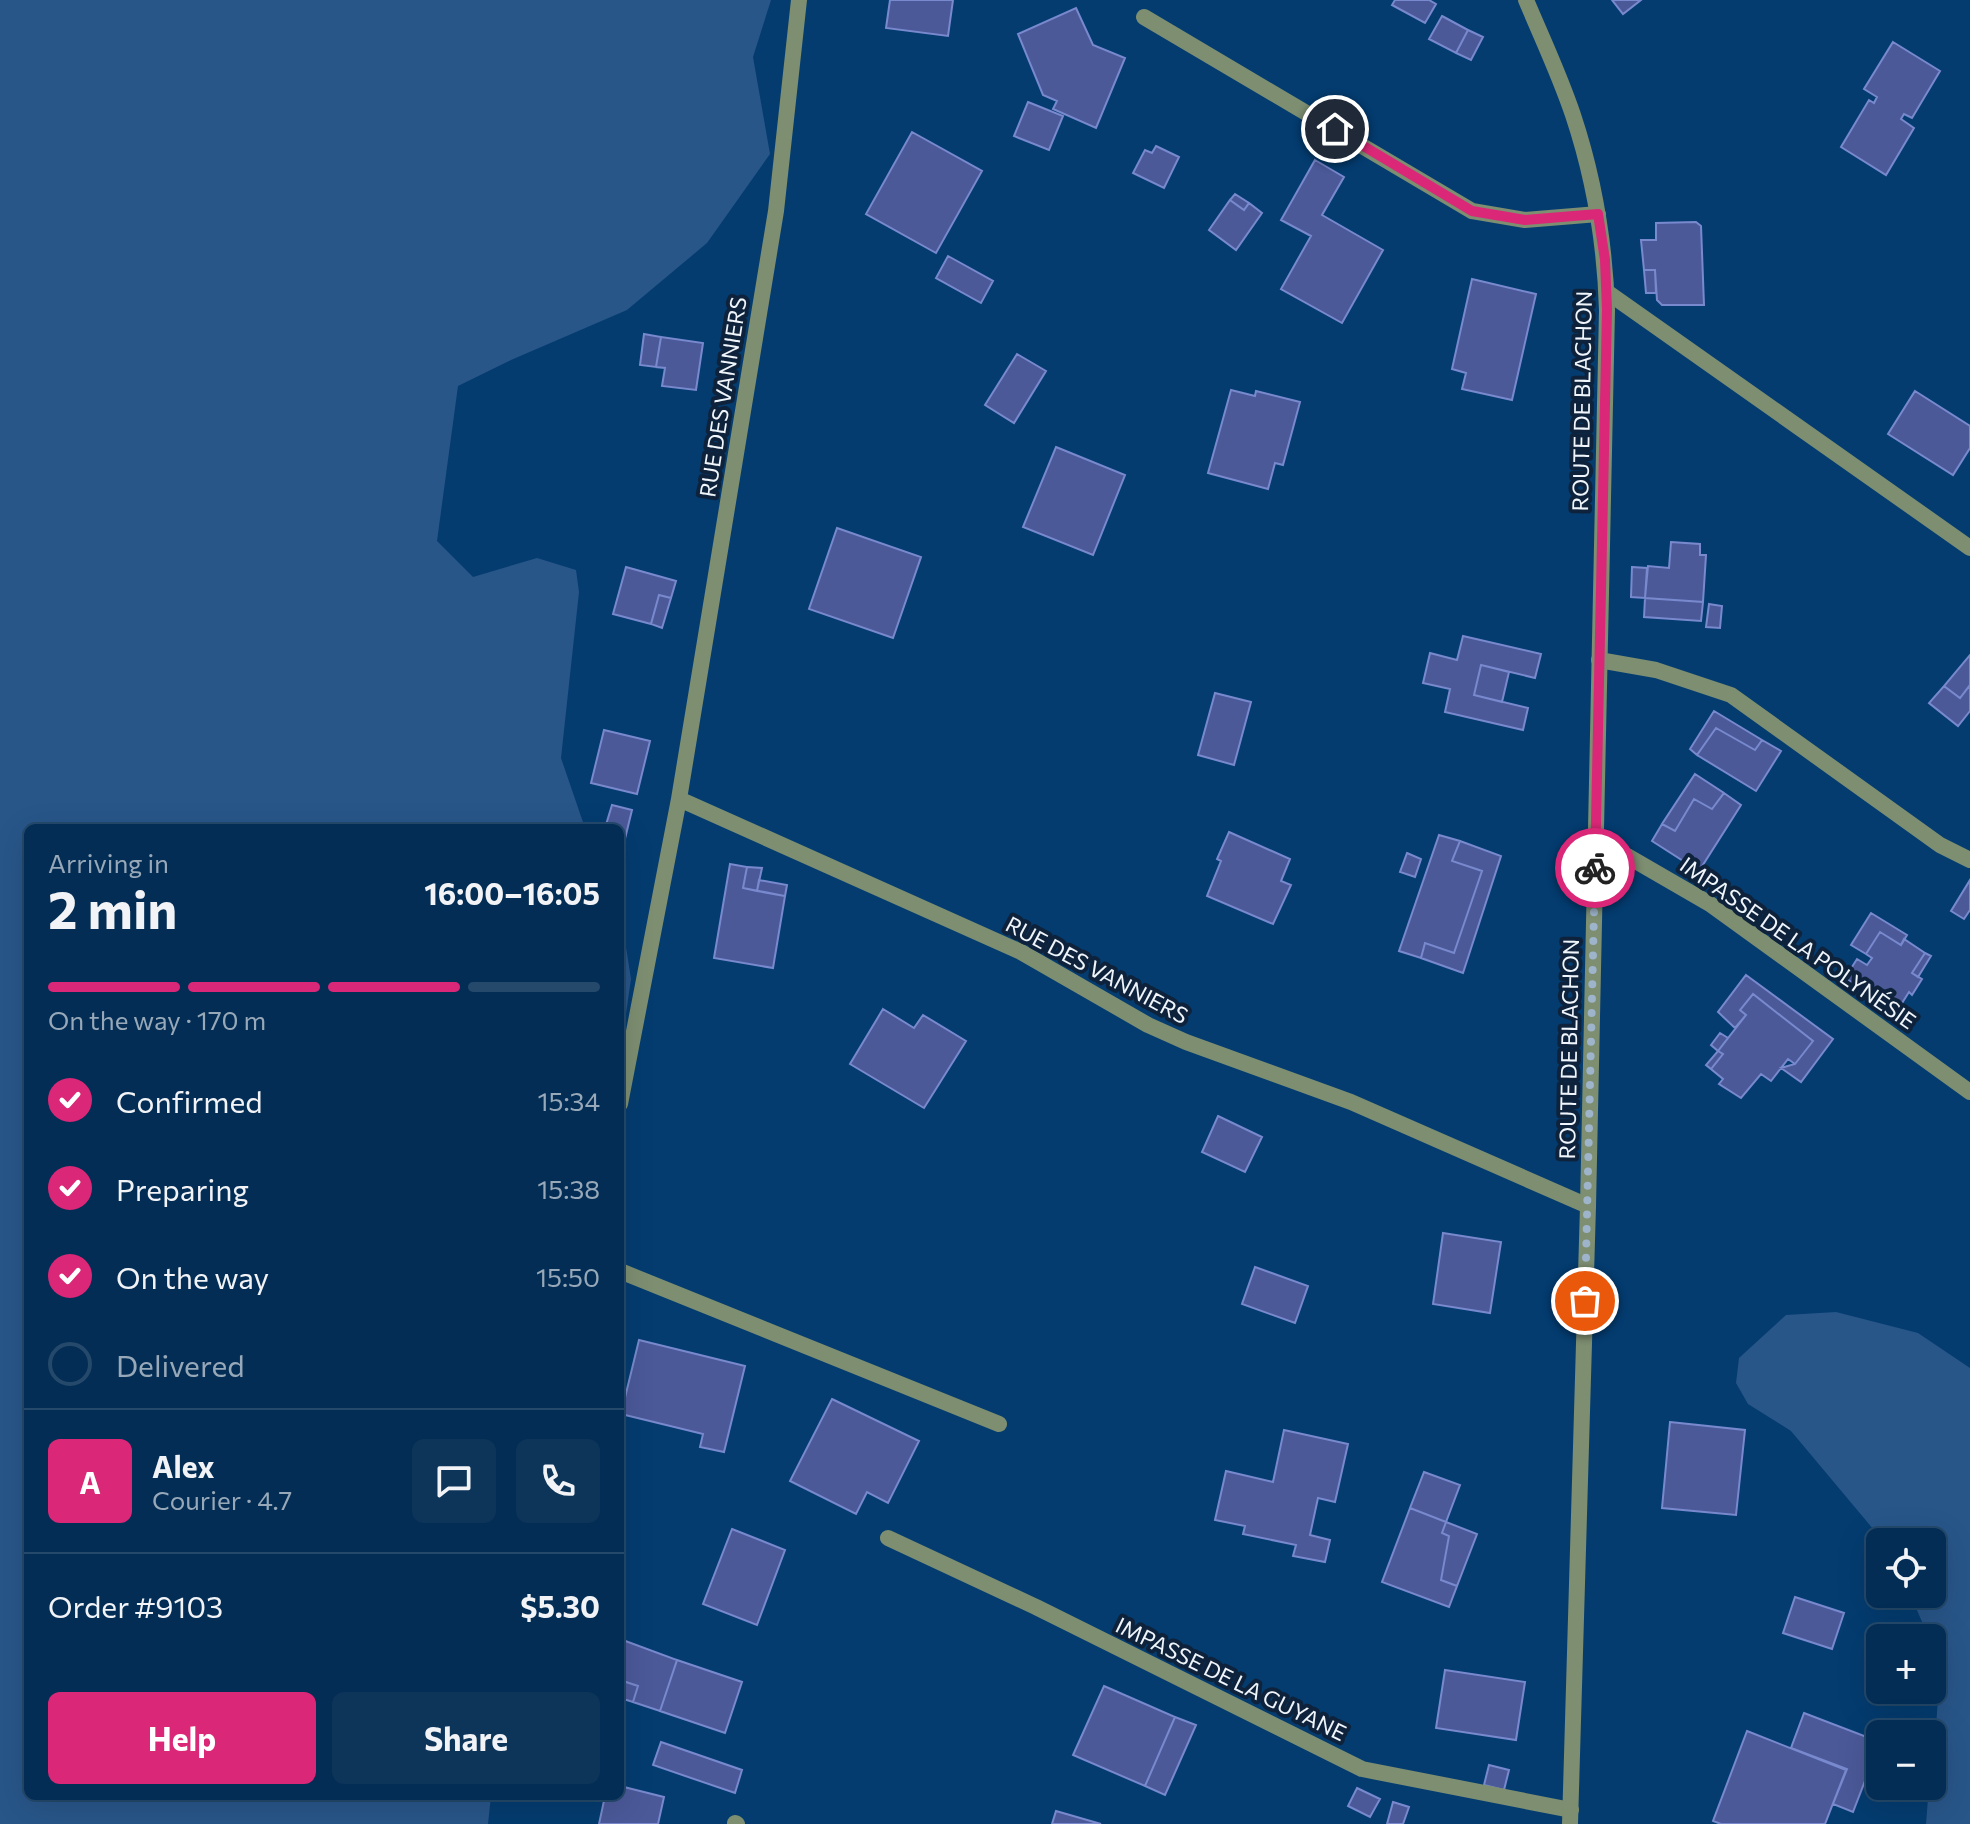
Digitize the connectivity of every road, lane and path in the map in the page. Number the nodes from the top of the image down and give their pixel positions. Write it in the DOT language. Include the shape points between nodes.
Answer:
graph roads {
  1 [pos="799,0"];
  2 [pos="1526,0"];
  3 [pos="1144,17"];
  4 [pos="1598,214"];
  5 [pos="1607,292"];
  6 [pos="1970,548"];
  7 [pos="1599,660"];
  8 [pos="679,799"];
  9 [pos="1596,838"];
  10 [pos="1970,860"];
  11 [pos="624,1083"];
  12 [pos="1970,1092"];
  13 [pos="1588,1206"];
  14 [pos="624,1273"];
  15 [pos="999,1424"];
  16 [pos="888,1538"];
  17 [pos="1570,1817"];
  1 -- 8 [label="street, RUE DES VANNIERS" via="776,211"];
  2 -- 4 [label="street, ROUTE DE BLACHON" via="1573,113"];
  3 -- 4 [label="street" via="1472,211 1525,220"];
  4 -- 5 [label="street, ROUTE DE BLACHON"];
  5 -- 6 [label="street"];
  5 -- 7 [label="street, ROUTE DE BLACHON"];
  7 -- 9 [label="street, ROUTE DE BLACHON"];
  7 -- 10 [label="street" via="1656,670 1731,695 1940,845"];
  8 -- 11 [label="street, RUE DES VANNIERS"];
  8 -- 13 [label="street, RUE DES VANNIERS" via="1021,952 1148,1025 1351,1102"];
  9 -- 12 [label="street, IMPASSE DE LA POLYNÉSIE" via="1710,904"];
  9 -- 13 [label="street, ROUTE DE BLACHON"];
  13 -- 17 [label="street, ROUTE DE BLACHON"];
  14 -- 15 [label="street"];
  16 -- 17 [label="street, IMPASSE DE LA GUYANE" via="1362,1769"];
}
